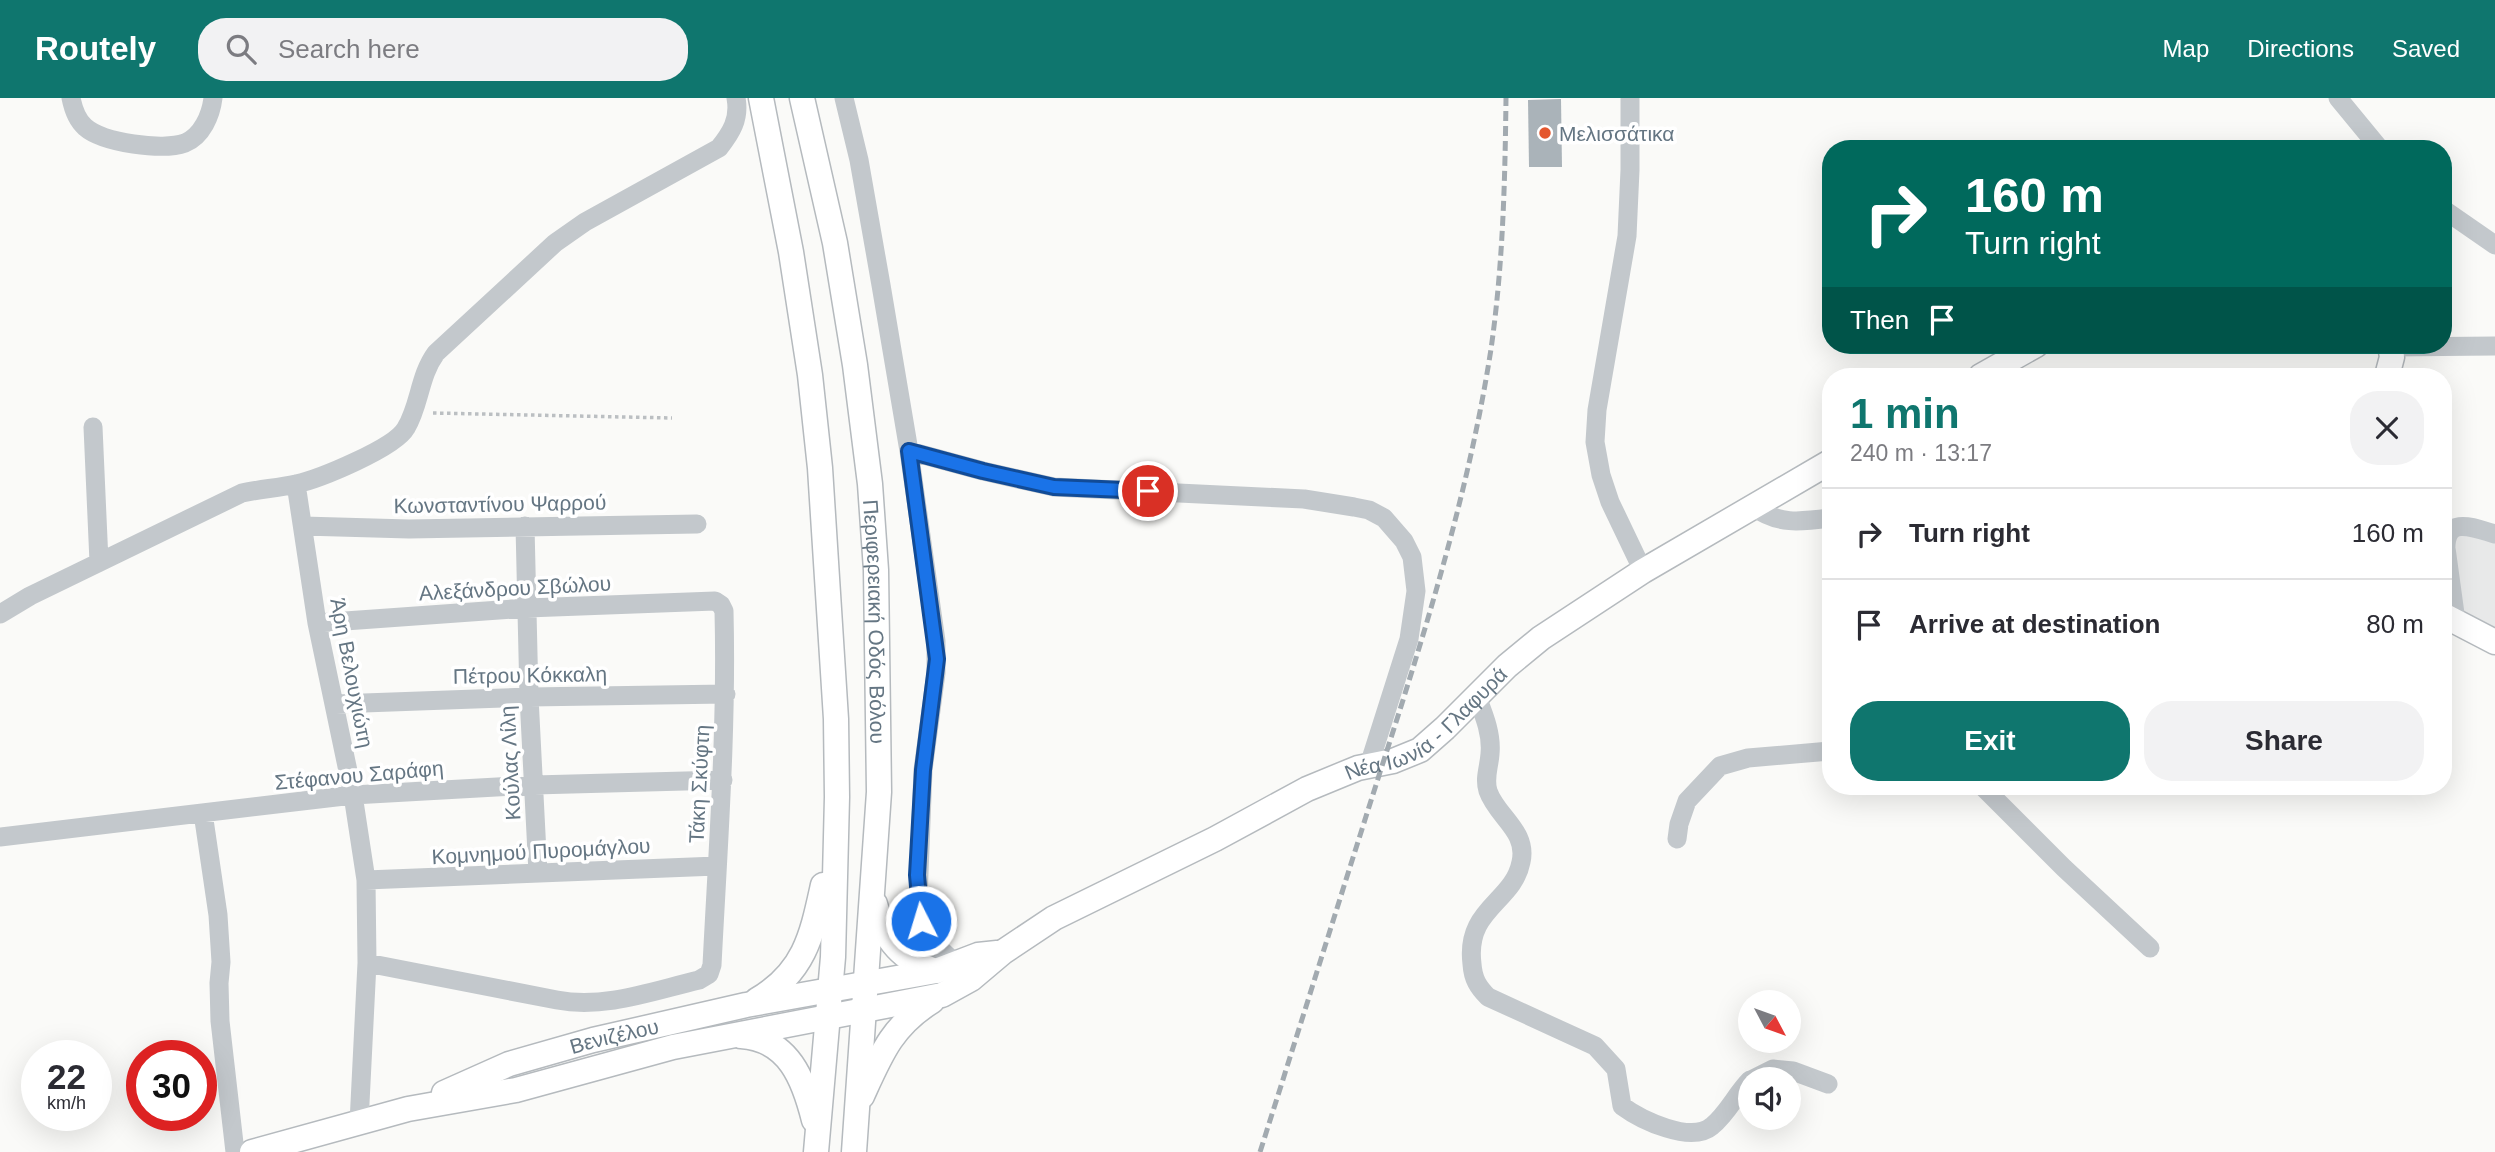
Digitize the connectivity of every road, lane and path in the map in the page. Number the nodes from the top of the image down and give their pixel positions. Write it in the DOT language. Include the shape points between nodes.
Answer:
graph roads {
  1 [pos="71,98"];
  2 [pos="213,98"];
  3 [pos="736,98"];
  4 [pos="761,98"];
  5 [pos="802,98"];
  6 [pos="844,98"];
  7 [pos="1630,98"];
  8 [pos="2338,98"];
  9 [pos="2373,140"];
  10 [pos="2452,215"];
  11 [pos="2495,245"];
  12 [pos="2452,346"];
  13 [pos="2495,346"];
  14 [pos="2020,354"];
  15 [pos="1995,368"];
  16 [pos="412,411"];
  17 [pos="672,418"];
  18 [pos="93,427"];
  19 [pos="909,451"];
  20 [pos="1822,467"];
  21 [pos="296,484"];
  22 [pos="1752,506"];
  23 [pos="1822,522"];
  24 [pos="697,524"];
  25 [pos="303,526"];
  26 [pos="524,526"];
  27 [pos="2452,528"];
  28 [pos="2495,534"];
  29 [pos="99,562"];
  30 [pos="1643,571"];
  31 [pos="715,601"];
  32 [pos="527,608"];
  33 [pos="0,614"];
  34 [pos="2452,620"];
  35 [pos="317,623"];
  36 [pos="2495,642"];
  37 [pos="726,694"];
  38 [pos="528,696"];
  39 [pos="1477,697"];
  40 [pos="336,704"];
  41 [pos="1822,752"];
  42 [pos="1369,765"];
  43 [pos="723,780"];
  44 [pos="534,785"];
  45 [pos="353,795"];
  46 [pos="1991,795"];
  47 [pos="203,813"];
  48 [pos="836,827"];
  49 [pos="0,837"];
  50 [pos="1677,839"];
  51 [pos="717,866"];
  52 [pos="538,873"];
  53 [pos="366,880"];
  54 [pos="873,894"];
  55 [pos="2150,948"];
  56 [pos="1003,952"];
  57 [pos="368,963"];
  58 [pos="946,967"];
  59 [pos="865,984"];
  60 [pos="828,990"];
  61 [pos="942,995"];
  62 [pos="747,1005"];
  63 [pos="862,1010"];
  64 [pos="827,1017"];
  65 [pos="730,1036"];
  66 [pos="1801,1074"];
  67 [pos="1828,1084"];
  68 [pos="1738,1093"];
  69 [pos="857,1108"];
  70 [pos="408,1109"];
  71 [pos="359,1123"];
  72 [pos="817,1143"];
  73 [pos="235,1152"];
  74 [pos="252,1152"];
  75 [pos="854,1152"];
  1 -- 2 [label="street" via="85,128 133,144 159,146 185,143 195,136 208,117"];
  3 -- 16 [label="street" via="733,128 719,148 555,243 436,353"];
  4 -- 48 [label="main road, Περιφερειακή Οδός Βόλου" via="791,252 820,468 836,719"];
  5 -- 54 [label="main road, Περιφερειακή Οδός Βόλου" via="835,243 870,484 880,725"];
  6 -- 19 [label="street" via="859,160"];
  7 -- 30 [label="street" via="1626,236 1595,442 1610,502"];
  8 -- 9 [label="street"];
  10 -- 11 [label="street"];
  12 -- 13 [label="street"];
  14 -- 15 [label="main road"];
  16 -- 17 [label="path"];
  16 -- 21 [label="street" via="405,431 394,441"];
  18 -- 29 [label="street"];
  19 -- 42 [label="street" via="1054,487 1304,499 1369,510 1384,518 1412,557 1416,591 1409,639"];
  19 -- 58 [label="street" via="937,659 923,770 918,899 921,921"];
  20 -- 22 [label="main road, Νέα Ιωνία - Γλαφυρά"];
  21 -- 25 [label="street, Άρη Βελουχιώτη"];
  21 -- 29 [label="street" via="242,494"];
  22 -- 23 [label="street" via="1766,517"];
  22 -- 30 [label="main road, Νέα Ιωνία - Γλαφυρά"];
  24 -- 26 [label="street, Κωνσταντίνου Ψαρρού"];
  25 -- 26 [label="street, Κωνσταντίνου Ψαρρού"];
  25 -- 35 [label="street, Άρη Βελουχιώτη"];
  26 -- 32 [label="street, Κούλας Λίλη"];
  27 -- 28 [label="street"];
  29 -- 33 [label="street"];
  30 -- 39 [label="main road, Νέα Ιωνία - Γλαφυρά" via="1541,638"];
  31 -- 32 [label="street, Αλεξάνδρου Σβώλου"];
  31 -- 37 [label="street, Τάκη Σκύφτη" via="724,611"];
  32 -- 35 [label="street, Αλεξάνδρου Σβώλου"];
  32 -- 38 [label="street, Κούλας Λίλη"];
  34 -- 36 [label="main road"];
  35 -- 40 [label="street, Άρη Βελουχιώτη"];
  37 -- 38 [label="street, Πέτρου Κόκκαλη"];
  37 -- 43 [label="street, Τάκη Σκύφτη"];
  38 -- 40 [label="street, Πέτρου Κόκκαλη"];
  38 -- 44 [label="street, Κούλας Λίλη"];
  39 -- 42 [label="main road, Νέα Ιωνία - Γλαφυρά" via="1420,750"];
  39 -- 68 [label="street" via="1489,732 1488,790 1523,845 1516,876 1472,936 1472,968 1478,987 1488,996 1595,1046 1616,1069 1622,1105 1655,1125 1688,1133 1708,1129"];
  40 -- 45 [label="street, Άρη Βελουχιώτη"];
  41 -- 50 [label="street" via="1748,758 1720,766 1687,801"];
  42 -- 56 [label="main road, Νέα Ιωνία - Γλαφυρά" via="1296,794 1054,918"];
  43 -- 44 [label="street, Στέφανου Σαράφη"];
  43 -- 51 [label="street, Τάκη Σκύφτη"];
  44 -- 45 [label="street, Στέφανου Σαράφη"];
  44 -- 52 [label="street, Κούλας Λίλη"];
  45 -- 47 [label="street, Στέφανου Σαράφη"];
  45 -- 53 [label="street, Άρη Βελουχιώτη"];
  46 -- 55 [label="street"];
  47 -- 49 [label="street, Στέφανου Σαράφη"];
  47 -- 73 [label="street" via="218,915 220,1021"];
  48 -- 60 [label="main road, Περιφερειακή Οδός Βόλου"];
  48 -- 62 [label="main road" via="817,917 801,959 780,984"];
  51 -- 52 [label="street, Κομνημού Πυρομάγλου"];
  51 -- 57 [label="street, Τάκη Σκύφτη" via="712,965 709,974 699,980 583,1003"];
  52 -- 53 [label="street, Κομνημού Πυρομάγλου"];
  53 -- 57 [label="street, Άρη Βελουχιώτη"];
  54 -- 58 [label="main road" via="894,947 914,963"];
  54 -- 59 [label="main road, Περιφερειακή Οδός Βόλου"];
  56 -- 58 [label="main road, Νέα Ιωνία - Γλαφυρά"];
  56 -- 61 [label="main road, Νέα Ιωνία - Γλαφυρά" via="971,979"];
  57 -- 71 [label="street, Άρη Βελουχιώτη"];
  58 -- 59 [label="main road, Νέα Ιωνία - Γλαφυρά"];
  59 -- 60 [label="main road, Νέα Ιωνία - Γλαφυρά"];
  59 -- 63 [label="main road, Περιφερειακή Οδός Βόλου"];
  60 -- 62 [label="main road, Βενιζέλου"];
  60 -- 64 [label="main road, Περιφερειακή Οδός Βόλου"];
  61 -- 63 [label="main road, Νέα Ιωνία - Γλαφυρά"];
  61 -- 69 [label="main road" via="913,1013 894,1034"];
  62 -- 70 [label="main road, Βενιζέλου" via="593,1040 509,1065"];
  63 -- 64 [label="main road, Νέα Ιωνία - Γλαφυρά"];
  63 -- 69 [label="main road, Περιφερειακή Οδός Βόλου"];
  64 -- 65 [label="main road, Βενιζέλου"];
  64 -- 72 [label="main road, Περιφερειακή Οδός Βόλου"];
  65 -- 70 [label="main road, Βενιζέλου" via="516,1090"];
  65 -- 72 [label="main road" via="765,1042 785,1055 801,1077"];
  66 -- 67 [label="street"];
  69 -- 75 [label="main road, Περιφερειακή Οδός Βόλου"];
  70 -- 71 [label="main road, Βενιζέλου"];
  71 -- 74 [label="main road, Βενιζέλου"];
}
